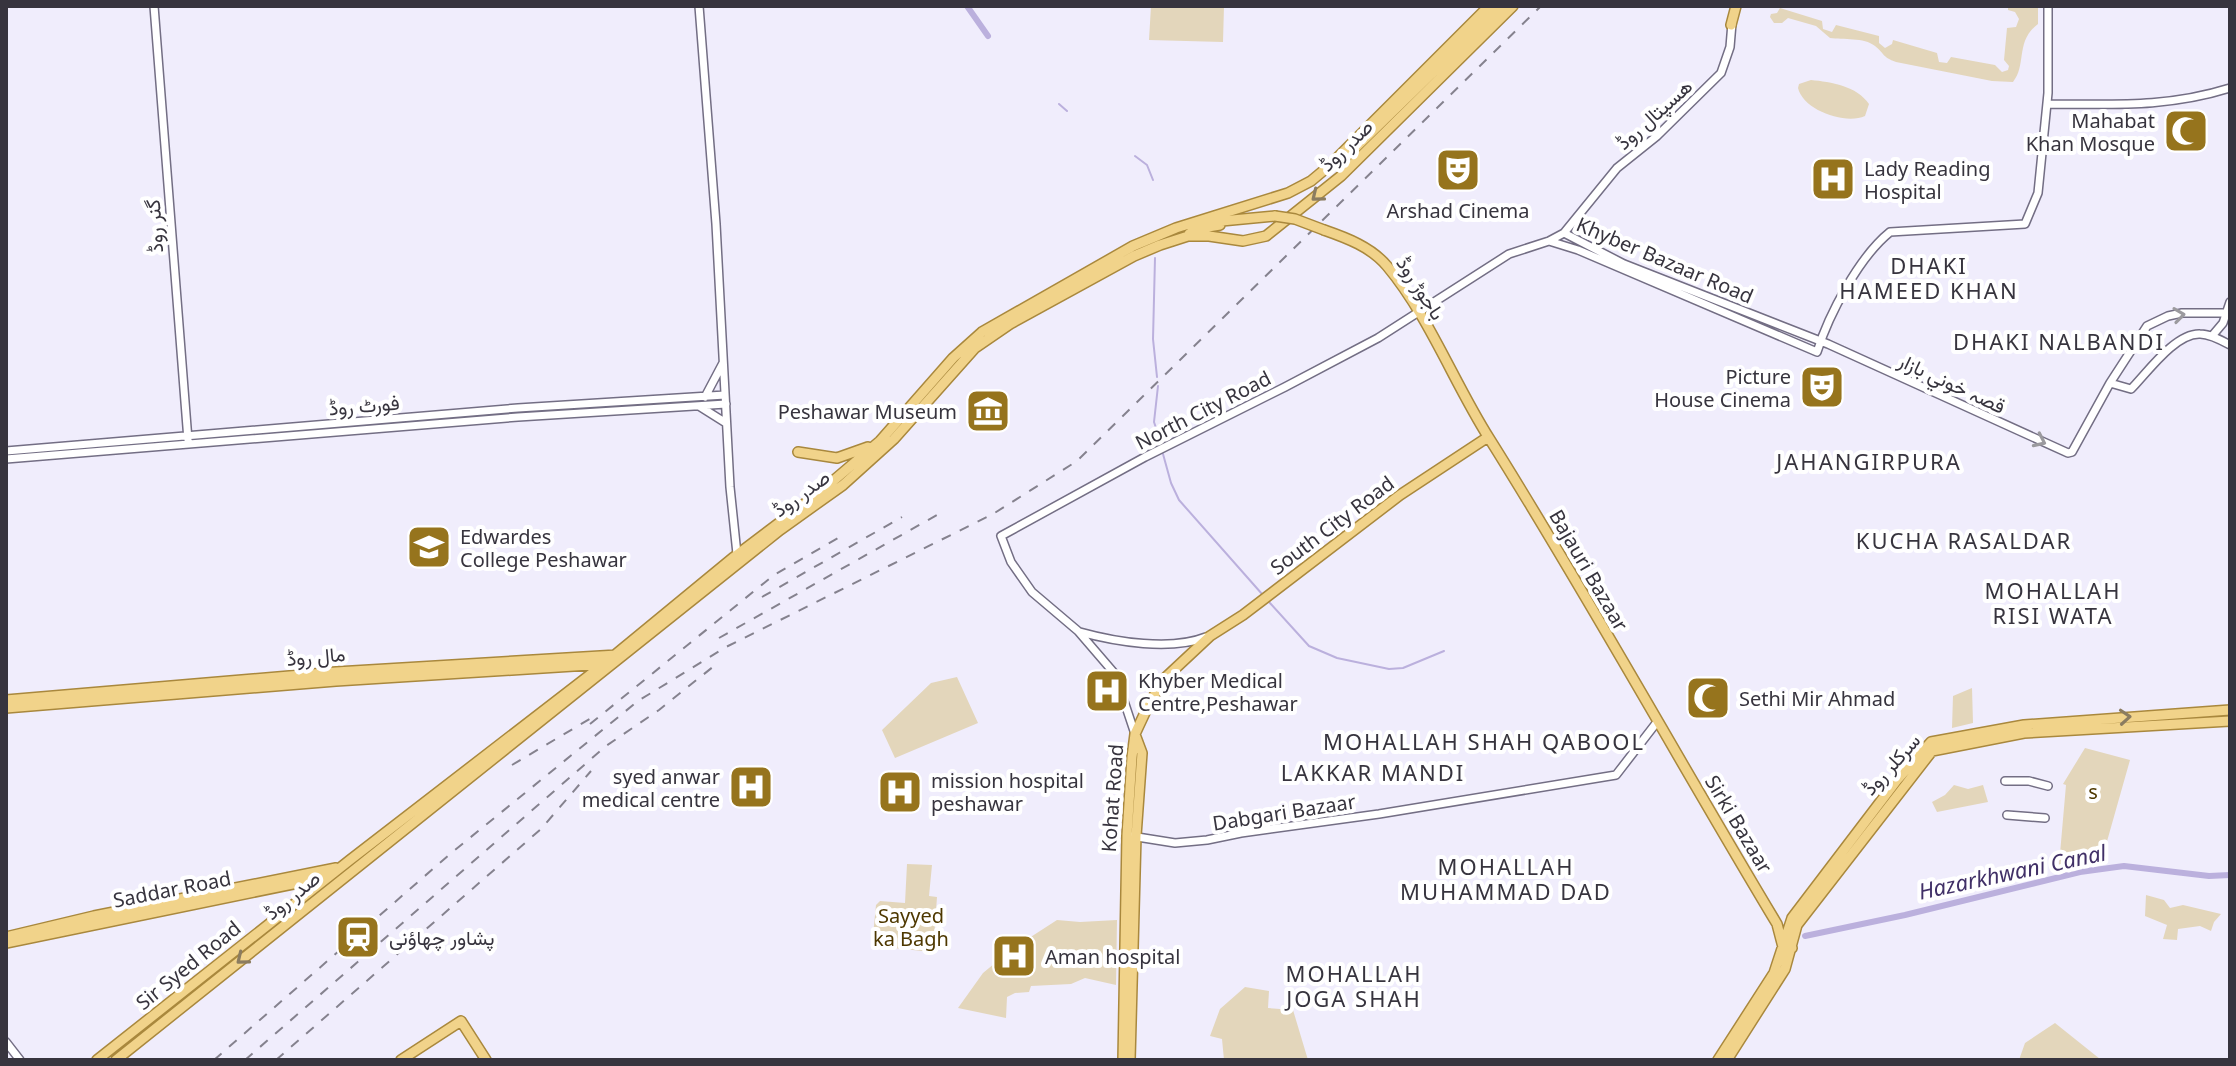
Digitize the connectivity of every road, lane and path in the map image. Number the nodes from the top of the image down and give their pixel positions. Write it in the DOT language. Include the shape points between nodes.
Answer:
graph roads {
  1 [pos="154,6"];
  2 [pos="699,6"];
  3 [pos="1489,6"];
  4 [pos="1501,6"];
  5 [pos="1513,6"];
  6 [pos="1736,6"];
  7 [pos="2048,6"];
  8 [pos="1731,25"];
  9 [pos="2230,88"];
  10 [pos="2047,104"];
  11 [pos="1329,166"];
  12 [pos="1275,216"];
  13 [pos="1176,228"];
  14 [pos="1564,233"];
  15 [pos="1185,237"];
  16 [pos="1549,241"];
  17 [pos="1690,295"];
  18 [pos="2230,302"];
  19 [pos="1418,311"];
  20 [pos="2226,313"];
  21 [pos="2212,336"];
  22 [pos="1820,341"];
  23 [pos="2230,345"];
  24 [pos="724,360"];
  25 [pos="2110,383"];
  26 [pos="705,397"];
  27 [pos="726,399"];
  28 [pos="697,405"];
  29 [pos="726,423"];
  30 [pos="1488,437"];
  31 [pos="188,439"];
  32 [pos="880,441"];
  33 [pos="6,451"];
  34 [pos="798,452"];
  35 [pos="6,459"];
  36 [pos="1001,536"];
  37 [pos="737,554"];
  38 [pos="1078,631"];
  39 [pos="1210,636"];
  40 [pos="629,653"];
  41 [pos="616,658"];
  42 [pos="604,664"];
  43 [pos="336,677"];
  44 [pos="6,700"];
  45 [pos="49,701"];
  46 [pos="6,708"];
  47 [pos="2230,710"];
  48 [pos="2230,721"];
  49 [pos="1657,722"];
  50 [pos="1135,734"];
  51 [pos="1931,747"];
  52 [pos="2005,781"];
  53 [pos="2048,786"];
  54 [pos="2007,815"];
  55 [pos="2045,818"];
  56 [pos="1132,836"];
  57 [pos="343,871"];
  58 [pos="328,877"];
  59 [pos="279,883"];
  60 [pos="6,937"];
  61 [pos="6,943"];
  62 [pos="1788,948"];
  63 [pos="1764,996"];
  64 [pos="6,1042"];
  65 [pos="20,1060"];
  66 [pos="97,1060"];
  67 [pos="116,1060"];
  68 [pos="401,1060"];
  69 [pos="486,1060"];
  70 [pos="1123,1060"];
  71 [pos="1130,1060"];
  72 [pos="1718,1060"];
  73 [pos="1727,1060"];
  1 -- 31 [label="street, گنر روڈ"];
  2 -- 24 [label="street"];
  3 -- 11 [label="main road, صدر روڈ"];
  4 -- 11 [label="main road" via="1356,148"];
  5 -- 15 [label="main road, صدر روڈ, one-way" via="1341,176 1266,236 1243,241"];
  6 -- 8 [label="main road"];
  7 -- 10 [label="street"];
  8 -- 14 [label="street, ھسپتال روڈ" via="1721,73 1617,168"];
  9 -- 10 [label="street" via="2157,104"];
  10 -- 22 [label="street" via="2038,193 2025,224 1890,232 1873,246"];
  11 -- 13 [label="main road, صدر روڈ" via="1288,193"];
  12 -- 13 [label="main road, باجوڑ روڈ"];
  12 -- 15 [label="main road, باجوڑ روڈ" via="1196,229"];
  12 -- 19 [label="main road, باجوڑ روڈ, bridge" via="1350,239 1375,255"];
  13 -- 32 [label="main road, صدر روڈ" via="1133,246 982,332"];
  14 -- 16 [label="street, Khyber Bazaar Road"];
  14 -- 17 [label="street, Khyber Bazaar Road"];
  15 -- 40 [label="main road, صدر روڈ" via="1134,256 989,337 894,439 843,485"];
  16 -- 17 [label="street"];
  16 -- 19 [label="street, Khyber Bazaar Road" via="1509,254"];
  17 -- 22 [label="street, Khyber Bazaar Road"];
  17 -- 22 [label="street" via="1817,352"];
  18 -- 20 [label="street"];
  19 -- 30 [label="main road, باجوڑ روڈ"];
  19 -- 36 [label="street, North City Road" via="1378,338"];
  20 -- 21 [label="street"];
  25 -- 20 [label="street, one-way" via="2147,326 2182,313"];
  21 -- 23 [label="street"];
  21 -- 25 [label="street" via="2180,341 2131,389"];
  22 -- 25 [label="street, قصہ خوني بازار, one-way" via="2070,453"];
  24 -- 26 [label="street"];
  24 -- 27 [label="street"];
  26 -- 27 [label="street, فورٹ روڈ"];
  26 -- 31 [label="street, فورٹ روڈ" via="518,408"];
  27 -- 28 [label="street, فورٹ روڈ"];
  27 -- 29 [label="street"];
  28 -- 29 [label="street"];
  28 -- 31 [label="street, فورٹ روڈ"];
  29 -- 37 [label="street"];
  30 -- 39 [label="main road, South City Road" via="1400,495"];
  30 -- 49 [label="main road, Bajauri Bazaar"];
  31 -- 33 [label="street, فورٹ روڈ"];
  31 -- 35 [label="street, فورٹ روڈ"];
  32 -- 34 [label="main road" via="837,458"];
  32 -- 37 [label="main road, صدر روڈ"];
  36 -- 38 [label="street, Kohat Road" via="1032,592"];
  37 -- 41 [label="main road, صدر روڈ"];
  38 -- 39 [label="street, South City Road" via="1137,642 1198,641"];
  38 -- 50 [label="street, Kohat Road" via="1115,674"];
  39 -- 50 [label="main road" via="1164,679"];
  40 -- 41 [label="main road, مال روڈ"];
  41 -- 42 [label="main road, صدر روڈ"];
  41 -- 43 [label="main road, مال روڈ"];
  41 -- 57 [label="main road, صدر روڈ"];
  42 -- 43 [label="main road, مال روڈ"];
  42 -- 57 [label="main road, صدر روڈ"];
  43 -- 45 [label="main road, مال روڈ"];
  44 -- 45 [label="main road, مال روڈ"];
  45 -- 46 [label="main road, مال روڈ"];
  51 -- 47 [label="main road, سرکلر روڈ, one-way" via="2024,725"];
  48 -- 51 [label="main road" via="2024,733"];
  49 -- 56 [label="street, Dabgari Bazaar" via="1616,775 1207,840 1175,843"];
  49 -- 62 [label="main road, Sirki Bazaar"];
  50 -- 56 [label="main road" via="1142,753"];
  51 -- 62 [label="main road, سرکلر روڈ" via="1897,780 1794,924"];
  52 -- 53 [label="street"];
  54 -- 55 [label="street"];
  56 -- 70 [label="main road, Kohat Road"];
  56 -- 71 [label="main road"];
  57 -- 58 [label="main road, Saddar Road"];
  57 -- 59 [label="main road, Saddar Road"];
  57 -- 67 [label="main road, صدر روڈ, one-way"];
  58 -- 59 [label="main road, Saddar Road"];
  58 -- 66 [label="main road, Sir Syed Road"];
  59 -- 60 [label="main road, Saddar Road"];
  59 -- 61 [label="main road, Saddar Road"];
  62 -- 63 [label="main road, سرکلر روڈ"];
  63 -- 72 [label="main road, سرکلر روڈ"];
  63 -- 73 [label="main road"];
  64 -- 65 [label="street"];
  68 -- 69 [label="main road" via="461,1021"];
}
